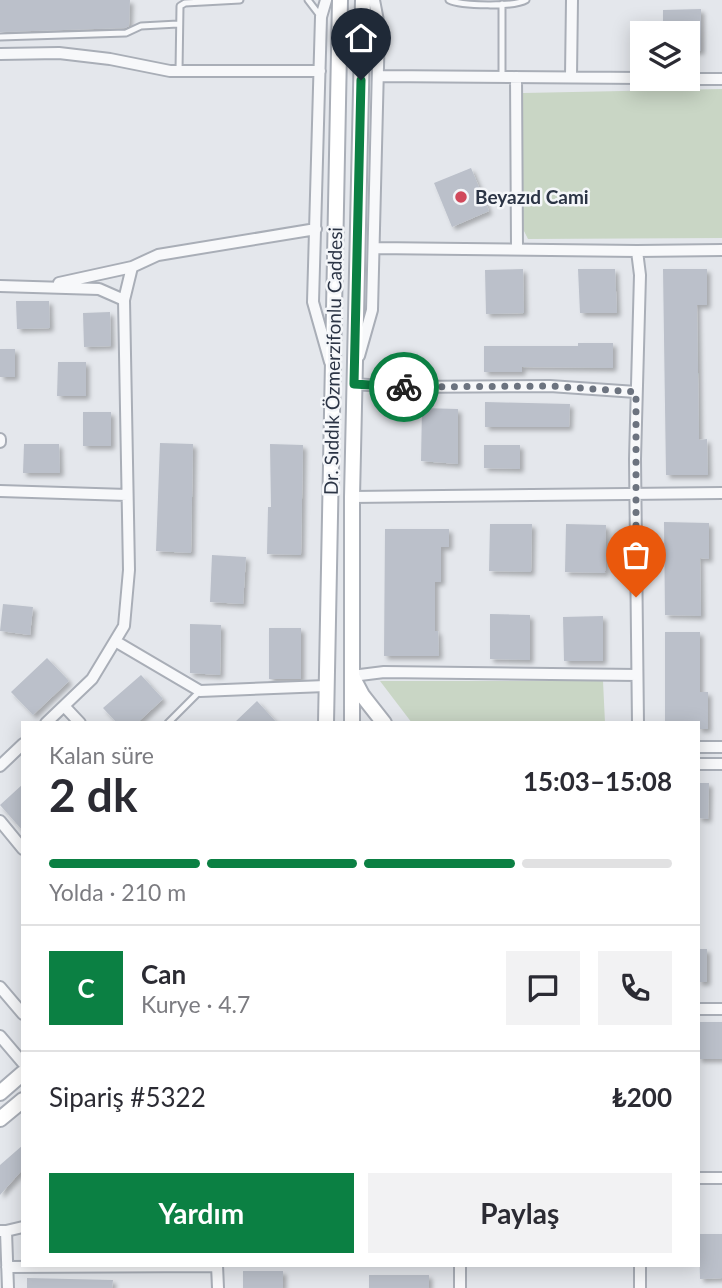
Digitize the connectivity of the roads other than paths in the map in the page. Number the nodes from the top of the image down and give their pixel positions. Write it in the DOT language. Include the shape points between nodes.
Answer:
graph roads {
  1 [pos="240,0"];
  2 [pos="308,0"];
  3 [pos="326,0"];
  4 [pos="340,0"];
  5 [pos="363,0"];
  6 [pos="374,0"];
  7 [pos="449,0"];
  8 [pos="526,0"];
  9 [pos="572,0"];
  10 [pos="502,4"];
  11 [pos="321,17"];
  12 [pos="178,24"];
  13 [pos="0,37"];
  14 [pos="0,54"];
  15 [pos="179,71"];
  16 [pos="320,71"];
  17 [pos="378,76"];
  18 [pos="571,76"];
  19 [pos="502,77"];
  20 [pos="516,77"];
  21 [pos="630,78"];
  22 [pos="700,79"];
  23 [pos="722,79"];
  24 [pos="316,229"];
  25 [pos="374,248"];
  26 [pos="517,248"];
  27 [pos="722,250"];
  28 [pos="637,251"];
  29 [pos="132,267"];
  30 [pos="0,286"];
  31 [pos="25,286"];
  32 [pos="124,300"];
  33 [pos="333,373"];
  34 [pos="354,378"];
  35 [pos="636,392"];
  36 [pos="0,491"];
  37 [pos="722,493"];
  38 [pos="635,494"];
  39 [pos="127,495"];
  40 [pos="352,497"];
  41 [pos="115,641"];
  42 [pos="637,675"];
  43 [pos="352,676"];
  44 [pos="326,686"];
  45 [pos="200,691"];
  46 [pos="64,706"];
  47 [pos="50,721"];
  48 [pos="78,721"];
  49 [pos="170,721"];
  50 [pos="326,721"];
  51 [pos="352,721"];
  52 [pos="382,721"];
  53 [pos="638,721"];
  54 [pos="21,746"];
  55 [pos="700,747"];
  56 [pos="722,747"];
  57 [pos="700,764"];
  58 [pos="722,764"];
  59 [pos="0,766"];
  60 [pos="0,821"];
  61 [pos="21,847"];
  62 [pos="0,987"];
  63 [pos="700,1009"];
  64 [pos="722,1009"];
  65 [pos="21,1012"];
  66 [pos="0,1036"];
  67 [pos="21,1061"];
  68 [pos="21,1075"];
  69 [pos="0,1093"];
  70 [pos="21,1102"];
  71 [pos="0,1119"];
  72 [pos="700,1178"];
  73 [pos="722,1178"];
  74 [pos="21,1227"];
  75 [pos="3,1231"];
  76 [pos="7,1267"];
  77 [pos="21,1267"];
  78 [pos="218,1267"];
  79 [pos="460,1267"];
  80 [pos="640,1267"];
  81 [pos="8,1288"];
  82 [pos="218,1288"];
  83 [pos="460,1288"];
  84 [pos="640,1288"];
  1 -- 12 [label="lane" via="185,3 180,6"];
  2 -- 11 [label="lane"];
  3 -- 11 [label="street"];
  4 -- 33 [label="main road, Dr. Sıddık Özmerzifonlu Caddesi"];
  5 -- 34 [label="main road, Dr. Sıddık Özmerzifonlu Caddesi"];
  6 -- 17 [label="street" via="379,26"];
  7 -- 10 [label="lane"];
  8 -- 10 [label="lane"];
  9 -- 18 [label="street"];
  10 -- 19 [label="lane"];
  11 -- 16 [label="street"];
  12 -- 13 [label="lane" via="141,26 126,33"];
  12 -- 15 [label="lane"];
  14 -- 15 [label="street" via="59,53"];
  15 -- 16 [label="street"];
  16 -- 24 [label="street"];
  17 -- 19 [label="street"];
  17 -- 25 [label="street"];
  18 -- 20 [label="street"];
  18 -- 21 [label="street"];
  19 -- 20 [label="street"];
  20 -- 26 [label="street"];
  22 -- 23 [label="street"];
  24 -- 29 [label="street" via="158,255"];
  24 -- 33 [label="street" via="313,302"];
  25 -- 26 [label="street"];
  25 -- 34 [label="street" via="372,310"];
  26 -- 28 [label="street"];
  27 -- 28 [label="street"];
  28 -- 35 [label="street"];
  29 -- 31 [label="street" via="68,282"];
  29 -- 32 [label="street"];
  30 -- 31 [label="street"];
  31 -- 32 [label="street" via="99,289"];
  32 -- 39 [label="street"];
  33 -- 44 [label="main road, Dr. Sıddık Özmerzifonlu Caddesi"];
  34 -- 35 [label="street" via="398,387 550,386"];
  34 -- 40 [label="main road, Dr. Sıddık Özmerzifonlu Caddesi"];
  35 -- 38 [label="street"];
  36 -- 39 [label="street"];
  37 -- 38 [label="street"];
  38 -- 40 [label="street"];
  38 -- 42 [label="street"];
  39 -- 41 [label="street" via="128,584 124,626"];
  40 -- 43 [label="main road, Dr. Sıddık Özmerzifonlu Caddesi"];
  41 -- 45 [label="street"];
  41 -- 46 [label="street" via="92,680"];
  42 -- 43 [label="street" via="384,672"];
  42 -- 53 [label="street"];
  43 -- 51 [label="main road, Dr. Sıddık Özmerzifonlu Caddesi"];
  43 -- 52 [label="main road"];
  44 -- 45 [label="street"];
  44 -- 50 [label="main road, Dr. Sıddık Özmerzifonlu Caddesi"];
  45 -- 49 [label="lane"];
  46 -- 47 [label="street"];
  46 -- 48 [label="street"];
  54 -- 59 [label="street"];
  55 -- 56 [label="street"];
  57 -- 58 [label="street"];
  60 -- 61 [label="street"];
  62 -- 65 [label="street"];
  63 -- 64 [label="street"];
  66 -- 67 [label="street"];
  68 -- 69 [label="main road"];
  70 -- 71 [label="main road"];
  72 -- 73 [label="street"];
  74 -- 75 [label="street"];
  75 -- 76 [label="street"];
  76 -- 77 [label="street"];
  76 -- 81 [label="street"];
  78 -- 82 [label="street"];
  79 -- 83 [label="street"];
  80 -- 84 [label="street"];
}
